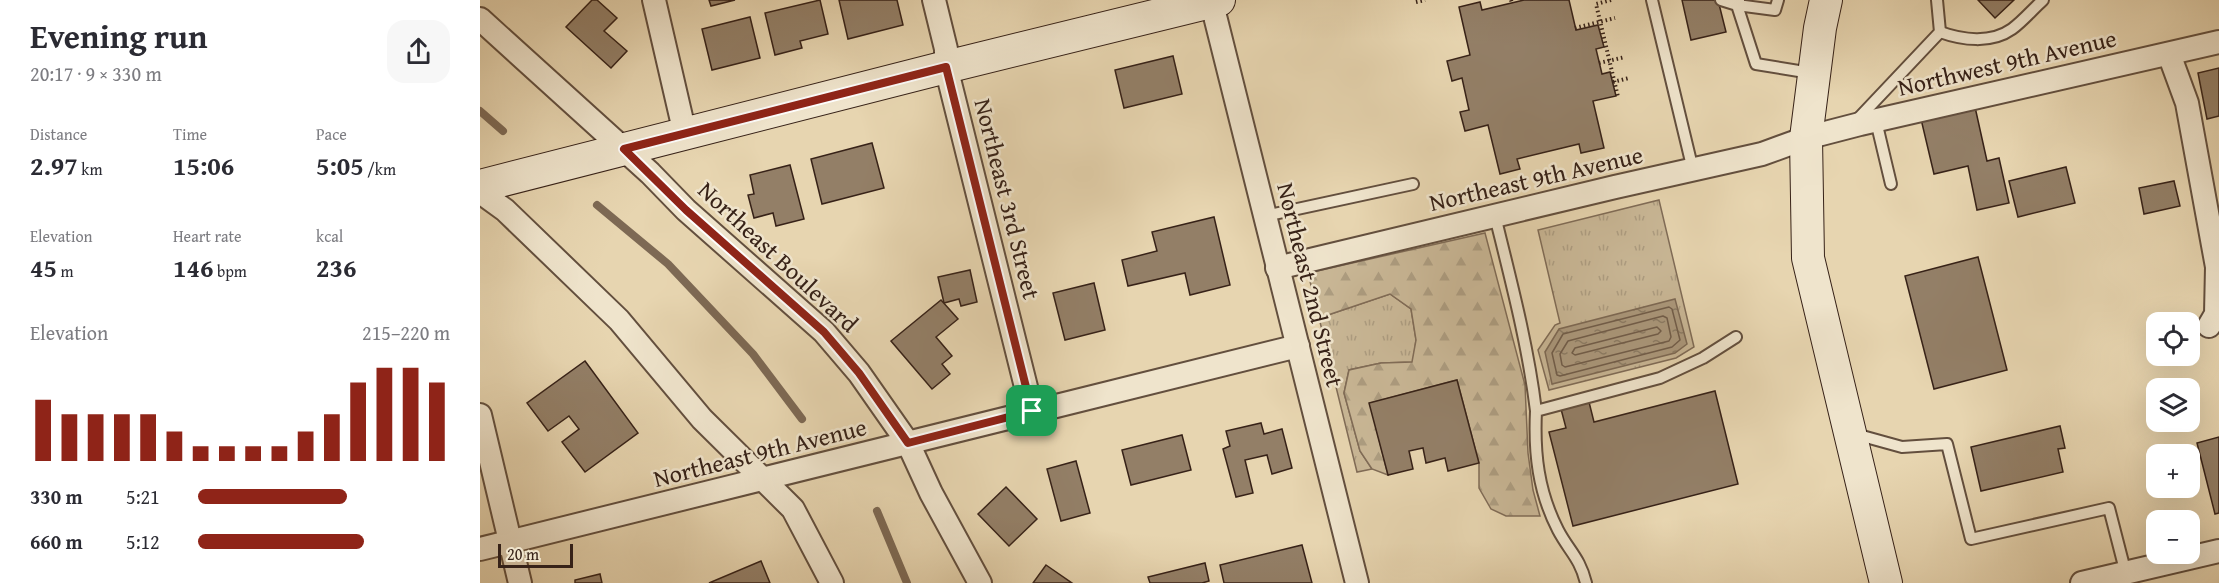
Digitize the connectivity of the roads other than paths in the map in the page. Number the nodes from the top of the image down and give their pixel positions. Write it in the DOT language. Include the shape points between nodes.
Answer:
graph roads {
  1 [pos="654,0"];
  2 [pos="934,0"];
  3 [pos="1652,0"];
  4 [pos="1721,0"];
  5 [pos="1778,0"];
  6 [pos="1826,0"];
  7 [pos="1937,0"];
  8 [pos="2043,0"];
  9 [pos="1214,1"];
  10 [pos="1738,3"];
  11 [pos="480,19"];
  12 [pos="1940,32"];
  13 [pos="2219,42"];
  14 [pos="2169,54"];
  15 [pos="946,67"];
  16 [pos="1814,74"];
  17 [pos="1876,121"];
  18 [pos="1851,127"];
  19 [pos="685,134"];
  20 [pos="1806,138"];
  21 [pos="624,149"];
  22 [pos="1693,170"];
  23 [pos="1413,184"];
  24 [pos="1891,184"];
  25 [pos="480,186"];
  26 [pos="480,192"];
  27 [pos="1264,216"];
  28 [pos="1495,216"];
  29 [pos="1277,268"];
  30 [pos="2209,326"];
  31 [pos="1736,337"];
  32 [pos="1298,346"];
  33 [pos="1032,411"];
  34 [pos="1536,411"];
  35 [pos="480,415"];
  36 [pos="1849,432"];
  37 [pos="908,443"];
  38 [pos="763,480"];
  39 [pos="511,542"];
  40 [pos="480,549"];
  41 [pos="2219,551"];
  42 [pos="2127,578"];
  43 [pos="520,583"];
  44 [pos="832,583"];
  45 [pos="980,583"];
  46 [pos="1357,583"];
  47 [pos="1586,583"];
  48 [pos="1886,583"];
  49 [pos="2082,583"];
  1 -- 19 [label="street"];
  2 -- 15 [label="street, Northeast 3rd Street"];
  3 -- 22 [label="lane"];
  4 -- 10 [label="lane"];
  5 -- 10 [label="lane" via="1775,10"];
  6 -- 16 [label="street"];
  7 -- 12 [label="lane"];
  8 -- 12 [label="lane" via="2011,30 1996,36 1959,39"];
  9 -- 15 [label="street"];
  9 -- 27 [label="street, Northeast 2nd Street"];
  10 -- 16 [label="lane" via="1756,64"];
  11 -- 21 [label="street, Northeast Boulevard"];
  12 -- 18 [label="lane"];
  13 -- 14 [label="street, Northwest 9th Avenue"];
  14 -- 17 [label="street, Northwest 9th Avenue"];
  14 -- 30 [label="street" via="2187,103 2217,267 2216,315"];
  15 -- 19 [label="street"];
  15 -- 33 [label="street, Northeast 3rd Street"];
  16 -- 20 [label="street"];
  17 -- 18 [label="street, Northwest 9th Avenue"];
  17 -- 24 [label="lane"];
  18 -- 20 [label="street, Northwest 9th Avenue"];
  19 -- 21 [label="street"];
  20 -- 22 [label="street, Northeast 9th Avenue" via="1761,154"];
  20 -- 36 [label="street" via="1808,258"];
  21 -- 25 [label="street"];
  21 -- 37 [label="street, Northeast Boulevard" via="686,210 824,332 859,373"];
  22 -- 28 [label="street, Northeast 9th Avenue"];
  23 -- 27 [label="lane"];
  26 -- 38 [label="street" via="506,210 619,320 702,418"];
  27 -- 29 [label="street, Northeast 2nd Street"];
  28 -- 29 [label="street, Northeast 9th Avenue"];
  28 -- 34 [label="lane" via="1533,379"];
  29 -- 32 [label="street, Northeast 2nd Street"];
  31 -- 34 [label="lane" via="1660,378"];
  32 -- 33 [label="street, Northeast 9th Avenue"];
  32 -- 46 [label="street, Northeast 2nd Street"];
  33 -- 37 [label="street, Northeast 9th Avenue"];
  34 -- 47 [label="lane" via="1534,445 1541,486 1558,530 1582,566"];
  35 -- 39 [label="street"];
  36 -- 42 [label="lane" via="1902,447 1947,444 1971,539 2109,508"];
  36 -- 48 [label="street"];
  37 -- 38 [label="street, Northeast 9th Avenue"];
  37 -- 45 [label="street, Northeast Boulevard" via="930,493"];
  38 -- 39 [label="street, Northeast 9th Avenue"];
  38 -- 44 [label="street" via="793,509"];
  39 -- 40 [label="street, Northeast 9th Avenue"];
  39 -- 43 [label="street"];
  41 -- 42 [label="street"];
  42 -- 49 [label="street"];
}
